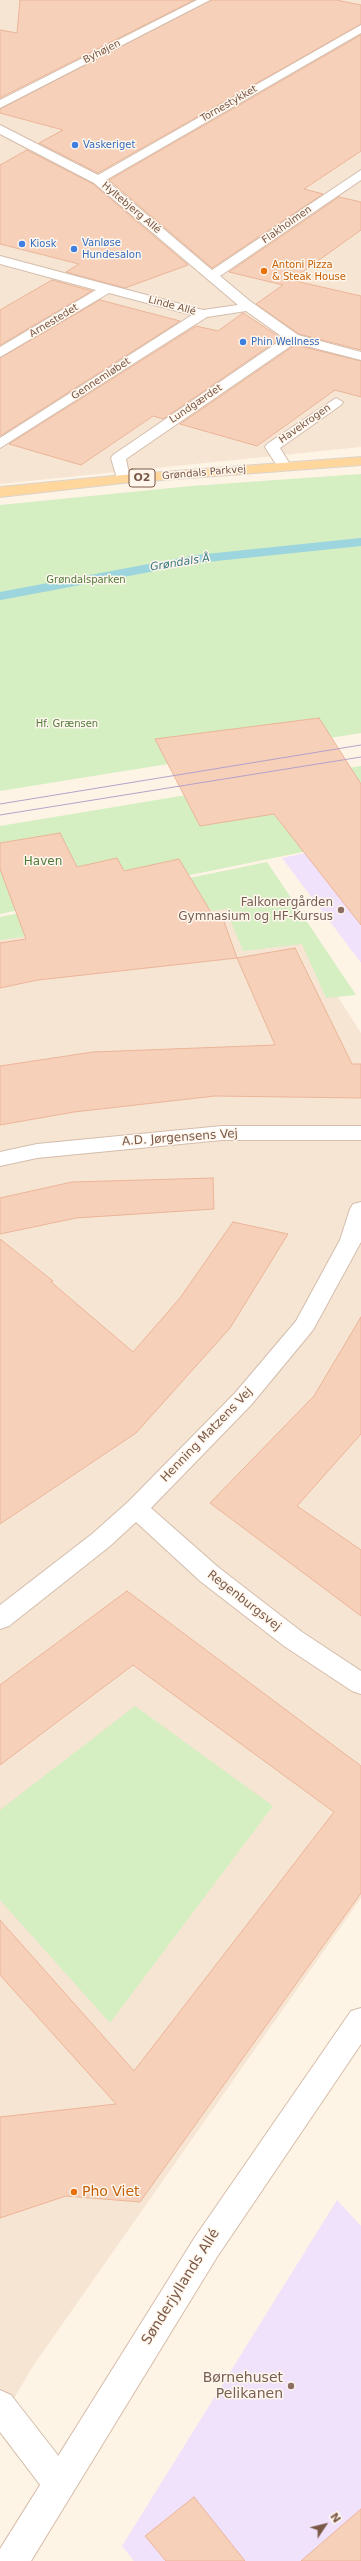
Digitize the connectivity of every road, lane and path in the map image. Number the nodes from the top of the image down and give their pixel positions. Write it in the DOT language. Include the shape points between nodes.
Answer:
graph roads {
  1 [pos="205,0"];
  2 [pos="361,28"];
  3 [pos="0,105"];
  4 [pos="0,129"];
  5 [pos="361,174"];
  6 [pos="98,180"];
  7 [pos="0,260"];
  8 [pos="22,265"];
  9 [pos="5,275"];
  10 [pos="213,275"];
  11 [pos="107,289"];
  12 [pos="248,307"];
  13 [pos="203,314"];
  14 [pos="292,338"];
  15 [pos="0,353"];
  16 [pos="361,356"];
  17 [pos="336,402"];
  18 [pos="0,444"];
  19 [pos="361,461"];
  20 [pos="284,466"];
  21 [pos="123,479"];
  22 [pos="0,492"];
  23 [pos="361,1133"];
  24 [pos="0,1159"];
  25 [pos="361,1209"];
  26 [pos="136,1508"];
  27 [pos="0,1619"];
  28 [pos="361,1684"];
  29 [pos="361,2020"];
  30 [pos="0,2406"];
  31 [pos="59,2483"];
  32 [pos="12,2561"];
  1 -- 3 [label="street, Byhøjen"];
  2 -- 6 [label="street, Tornestykket"];
  4 -- 6 [label="street, Hyltebjerg Allé"];
  5 -- 10 [label="street, Flakholmen"];
  6 -- 10 [label="street, Hyltebjerg Allé"];
  7 -- 8 [label="street, Linde Allé"];
  8 -- 9 [label="street"];
  8 -- 11 [label="street, Linde Allé"];
  10 -- 12 [label="street, Hyltebjerg Allé"];
  11 -- 13 [label="street, Linde Allé"];
  11 -- 15 [label="street, Arnestedet"];
  12 -- 13 [label="street, Linde Allé"];
  12 -- 14 [label="street"];
  13 -- 18 [label="street, Gennemløbet"];
  14 -- 16 [label="street"];
  14 -- 21 [label="street, Lundgærdet" via="118,458"];
  17 -- 20 [label="street, Havekrogen" via="272,447"];
  19 -- 20 [label="main road, Grøndals Parkvej / O2"];
  20 -- 21 [label="main road, Grøndals Parkvej / O2"];
  21 -- 22 [label="main road, Grøndals Parkvej / O2"];
  23 -- 24 [label="street, A.D. Jørgensens Vej" via="222,1133 37,1151"];
  25 -- 26 [label="street, Henning Matzens Vej" via="351,1240 305,1325 243,1399"];
  26 -- 27 [label="street, Henning Matzens Vej" via="101,1540"];
  26 -- 28 [label="street, Regenburgsvej" via="209,1574 293,1639"];
  29 -- 31 [label="street, Sønderjyllands Allé" via="206,2247"];
  30 -- 31 [label="street"];
  31 -- 32 [label="street, Sønderjyllands Allé"];
}
